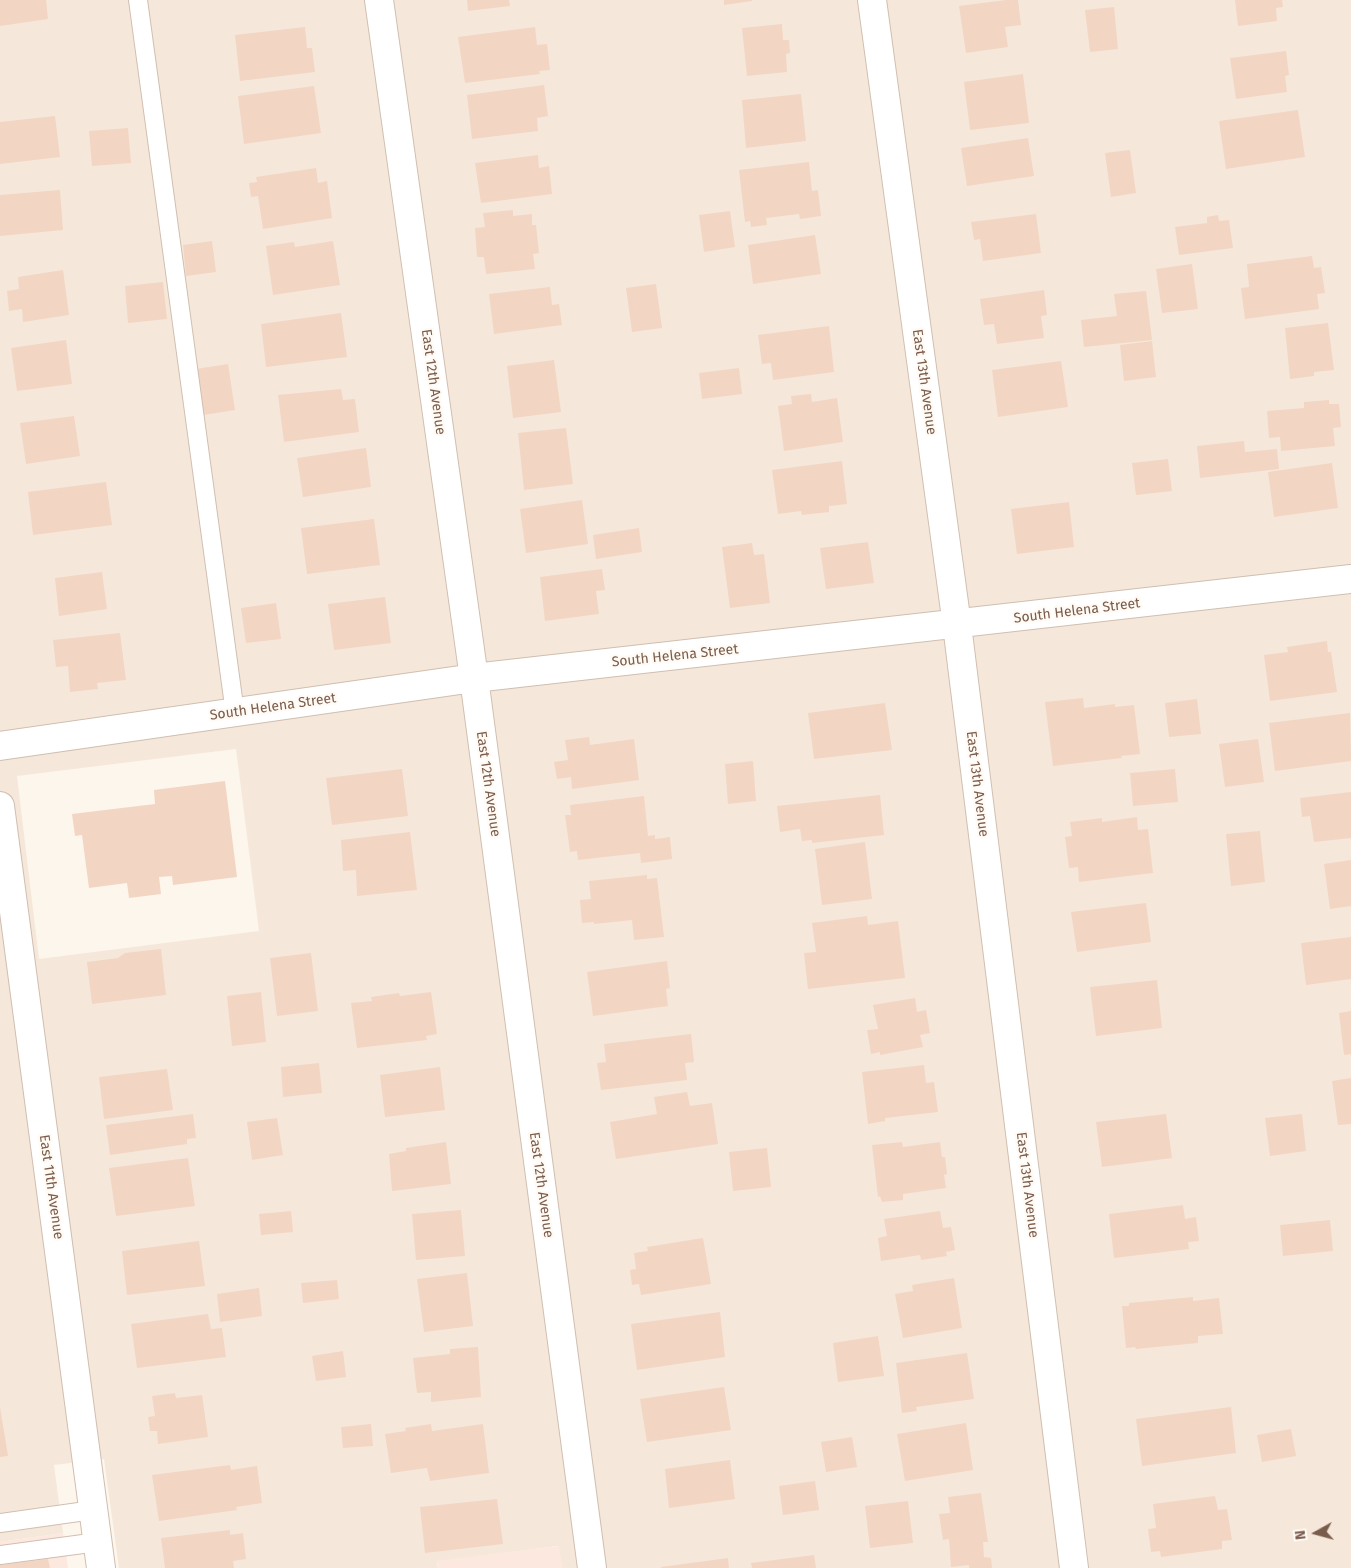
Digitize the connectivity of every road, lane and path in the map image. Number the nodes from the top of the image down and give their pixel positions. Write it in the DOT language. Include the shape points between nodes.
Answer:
graph roads {
  1 [pos="138,0"];
  2 [pos="378,0"];
  3 [pos="872,0"];
  4 [pos="1351,579"];
  5 [pos="957,624"];
  6 [pos="474,678"];
  7 [pos="235,712"];
  8 [pos="0,746"];
  9 [pos="0,806"];
  10 [pos="93,1510"];
  11 [pos="0,1523"];
  12 [pos="0,1554"];
  13 [pos="100,1555"];
  14 [pos="592,1568"];
  15 [pos="1074,1568"];
  1 -- 7 [label="lane"];
  2 -- 6 [label="street, East 12th Avenue"];
  3 -- 5 [label="street, East 13th Avenue"];
  4 -- 5 [label="street, South Helena Street"];
  5 -- 6 [label="street, South Helena Street"];
  5 -- 15 [label="street, East 13th Avenue"];
  6 -- 7 [label="street, South Helena Street"];
  6 -- 14 [label="street, East 12th Avenue"];
  7 -- 8 [label="street, South Helena Street"];
  9 -- 10 [label="street, East 11th Avenue"];
  10 -- 11 [label="lane"];
  10 -- 13 [label="street, East 11th Avenue"];
  12 -- 13 [label="lane"];
}
